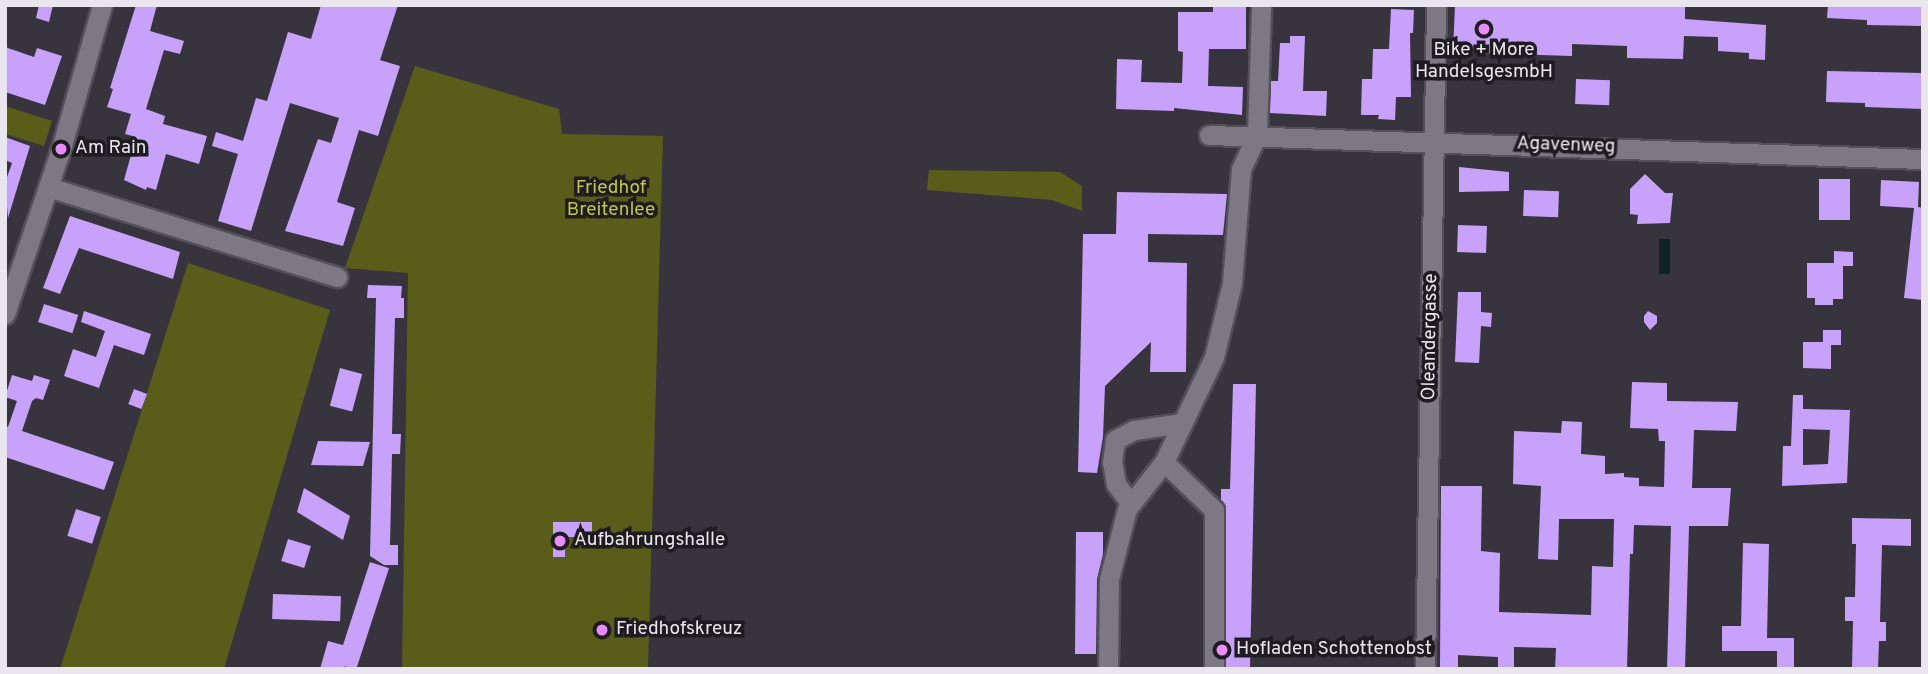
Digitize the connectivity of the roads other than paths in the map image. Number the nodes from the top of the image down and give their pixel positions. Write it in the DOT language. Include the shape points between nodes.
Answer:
graph roads {
  1 [pos="102,5"];
  2 [pos="1261,5"];
  3 [pos="1436,5"];
  4 [pos="1209,135"];
  5 [pos="1257,135"];
  6 [pos="1433,142"];
  7 [pos="1923,159"];
  8 [pos="48,187"];
  9 [pos="337,277"];
  10 [pos="5,314"];
  11 [pos="1182,423"];
  12 [pos="1164,462"];
  13 [pos="1131,504"];
  14 [pos="1214,666"];
  15 [pos="1108,669"];
  16 [pos="1425,669"];
  1 -- 8 [label="street"];
  2 -- 5 [label="street"];
  3 -- 6 [label="street, Oleandergasse"];
  4 -- 5 [label="street, Agavenweg"];
  5 -- 6 [label="street, Agavenweg"];
  5 -- 11 [label="street" via="1241,169 1232,283 1214,357"];
  6 -- 7 [label="street, Agavenweg"];
  6 -- 16 [label="street, Oleandergasse"];
  8 -- 9 [label="street"];
  8 -- 10 [label="street"];
  11 -- 12 [label="street"];
  11 -- 13 [label="street" via="1134,430 1115,440 1112,463 1116,484"];
  12 -- 13 [label="street"];
  12 -- 14 [label="street" via="1214,510"];
  13 -- 15 [label="street" via="1109,579"];
}
